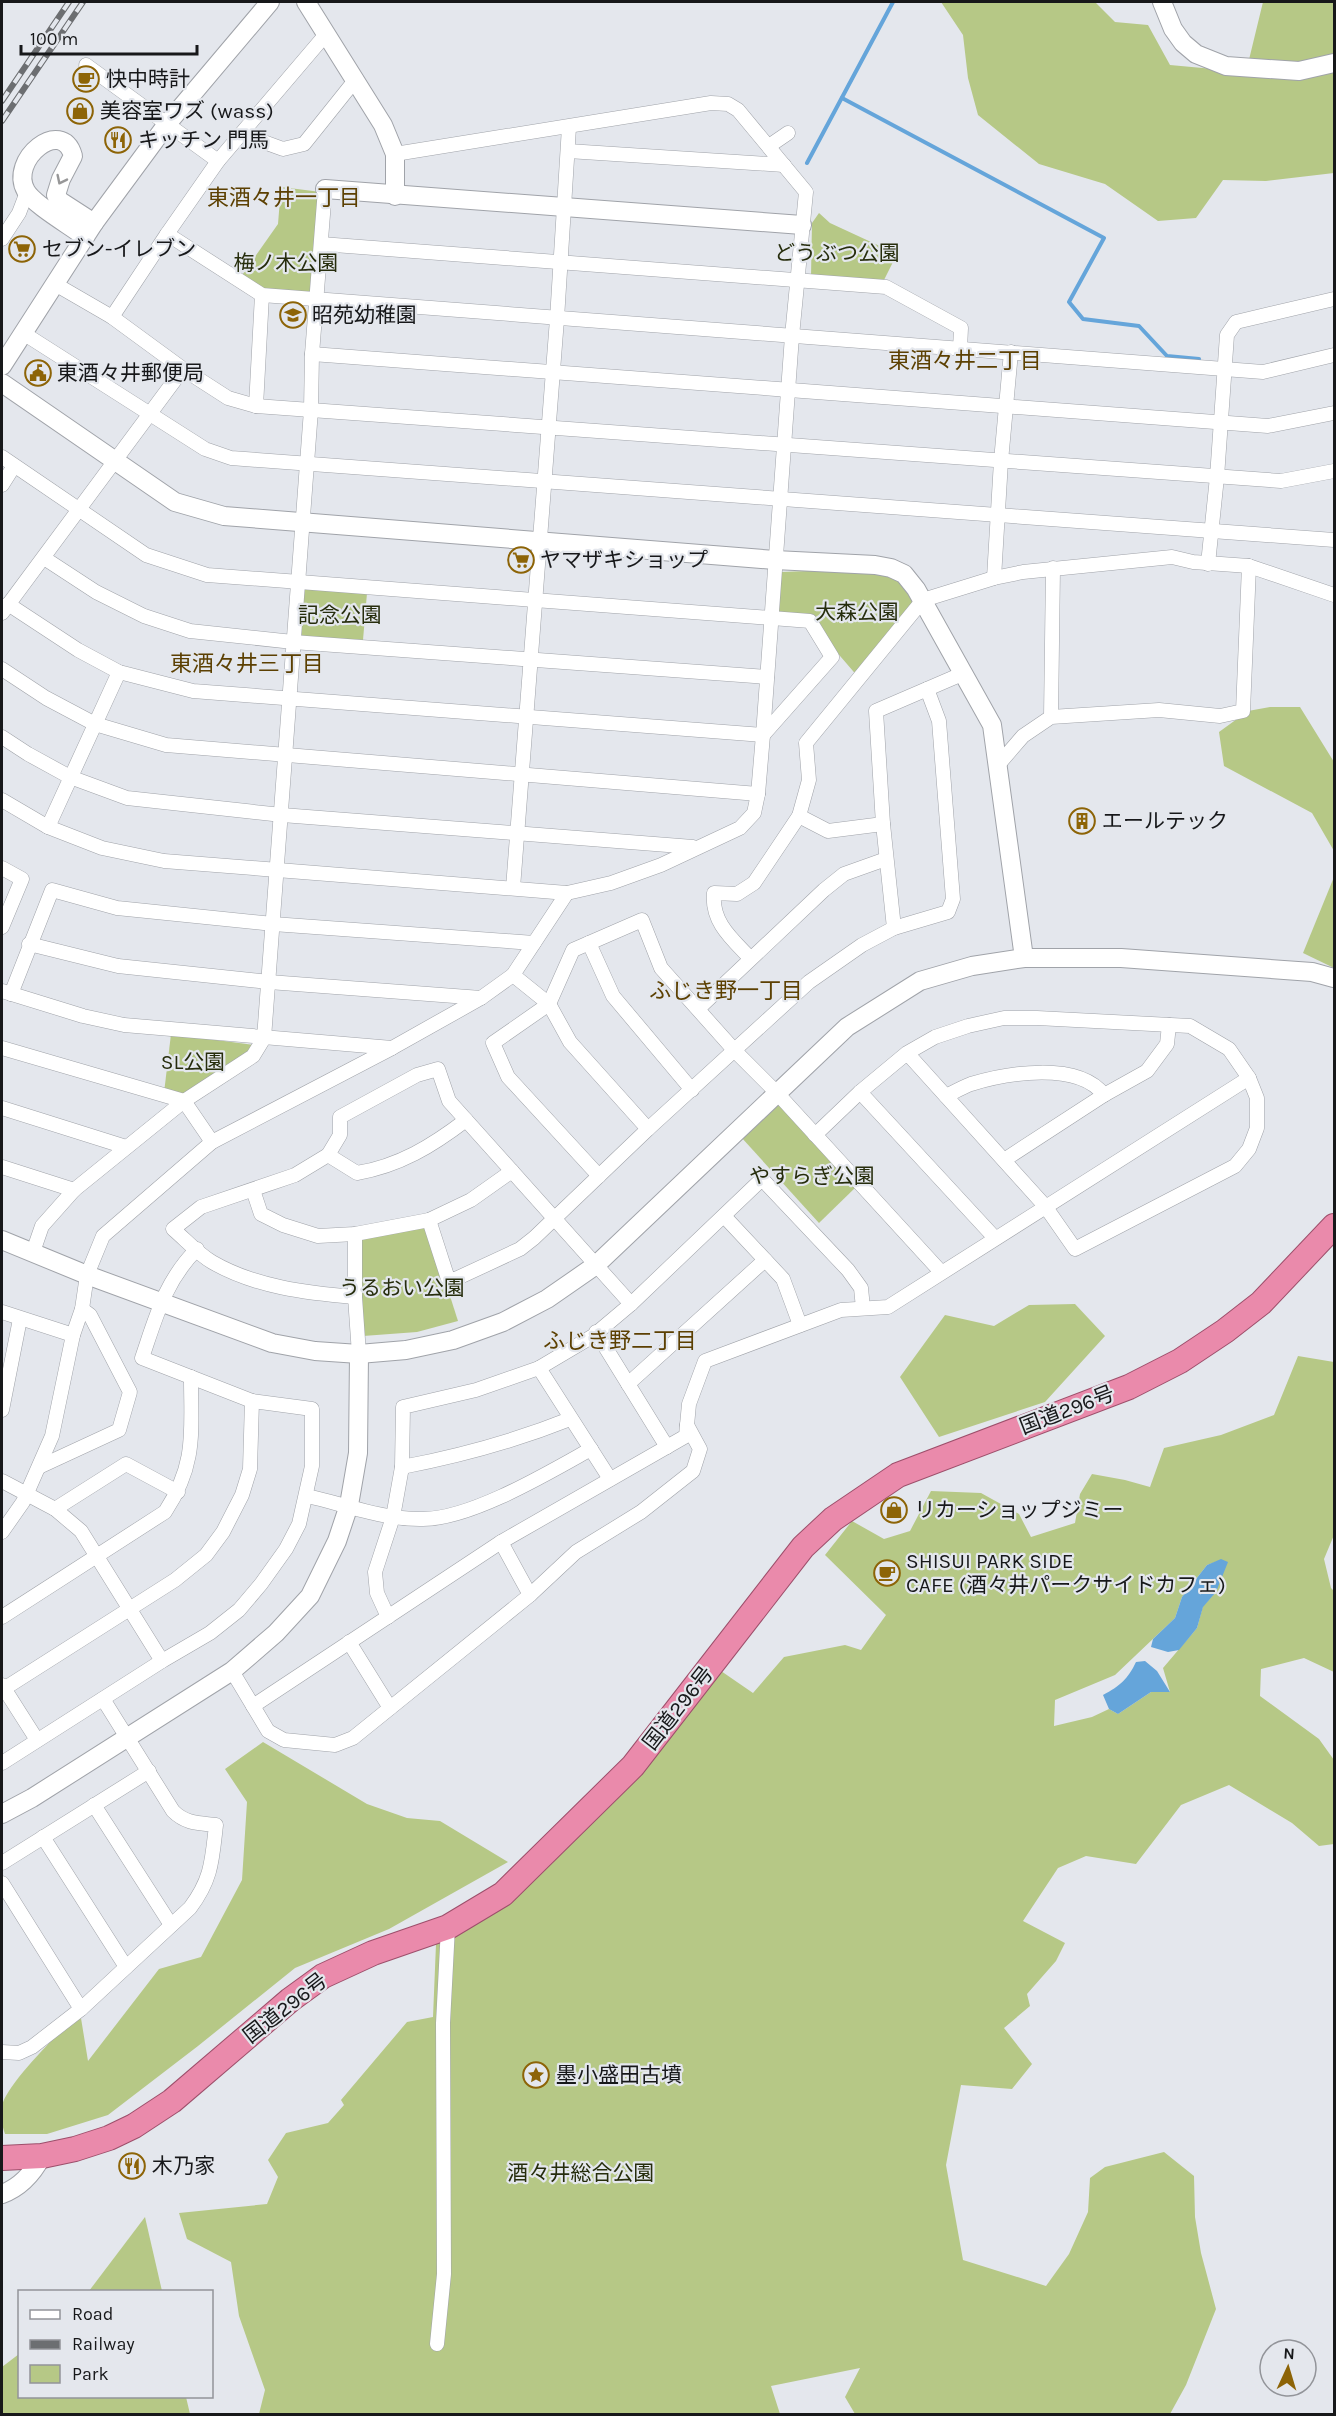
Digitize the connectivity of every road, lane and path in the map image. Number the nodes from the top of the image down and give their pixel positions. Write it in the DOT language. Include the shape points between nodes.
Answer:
graph roads {
  1 [pos="270,2"];
  2 [pos="306,2"];
  3 [pos="1162,2"];
  4 [pos="327,33"];
  5 [pos="1335,63"];
  6 [pos="86,65"];
  7 [pos="356,79"];
  8 [pos="167,124"];
  9 [pos="568,127"];
  10 [pos="788,133"];
  11 [pos="242,134"];
  12 [pos="769,146"];
  13 [pos="568,151"];
  14 [pos="394,154"];
  15 [pos="218,161"];
  16 [pos="784,165"];
  17 [pos="325,189"];
  18 [pos="27,192"];
  19 [pos="395,196"];
  20 [pos="563,207"];
  21 [pos="802,225"];
  22 [pos="90,230"];
  23 [pos="167,234"];
  24 [pos="2,239"];
  25 [pos="321,244"];
  26 [pos="559,264"];
  27 [pos="798,281"];
  28 [pos="55,284"];
  29 [pos="262,295"];
  30 [pos="316,298"];
  31 [pos="1335,299"];
  32 [pos="112,317"];
  33 [pos="556,319"];
  34 [pos="23,333"];
  35 [pos="792,336"];
  36 [pos="960,349"];
  37 [pos="1011,352"];
  38 [pos="312,354"];
  39 [pos="1335,355"];
  40 [pos="2,366"];
  41 [pos="1223,368"];
  42 [pos="183,369"];
  43 [pos="552,373"];
  44 [pos="2,383"];
  45 [pos="789,391"];
  46 [pos="256,406"];
  47 [pos="1006,406"];
  48 [pos="311,410"];
  49 [pos="149,413"];
  50 [pos="1335,413"];
  51 [pos="1221,423"];
  52 [pos="548,427"];
  53 [pos="785,446"];
  54 [pos="2,457"];
  55 [pos="113,461"];
  56 [pos="1001,461"];
  57 [pos="306,464"];
  58 [pos="14,466"];
  59 [pos="1335,471"];
  60 [pos="1217,477"];
  61 [pos="544,482"];
  62 [pos="2,485"];
  63 [pos="780,498"];
  64 [pos="78,509"];
  65 [pos="997,514"];
  66 [pos="302,523"];
  67 [pos="1212,530"];
  68 [pos="1335,540"];
  69 [pos="539,542"];
  70 [pos="44,558"];
  71 [pos="775,560"];
  72 [pos="1208,564"];
  73 [pos="1249,566"];
  74 [pos="1053,568"];
  75 [pos="994,578"];
  76 [pos="297,582"];
  77 [pos="1335,595"];
  78 [pos="923,600"];
  79 [pos="535,601"];
  80 [pos="5,608"];
  81 [pos="771,619"];
  82 [pos="293,642"];
  83 [pos="531,660"];
  84 [pos="2,669"];
  85 [pos="119,672"];
  86 [pos="962,674"];
  87 [pos="767,677"];
  88 [pos="927,689"];
  89 [pos="288,699"];
  90 [pos="526,716"];
  91 [pos="1051,717"];
  92 [pos="95,723"];
  93 [pos="763,735"];
  94 [pos="2,737"];
  95 [pos="286,756"];
  96 [pos="998,765"];
  97 [pos="522,775"];
  98 [pos="70,777"];
  99 [pos="758,794"];
  100 [pos="2,800"];
  101 [pos="282,815"];
  102 [pos="800,816"];
  103 [pos="883,824"];
  104 [pos="48,827"];
  105 [pos="518,833"];
  106 [pos="695,848"];
  107 [pos="886,858"];
  108 [pos="2,868"];
  109 [pos="277,870"];
  110 [pos="513,888"];
  111 [pos="567,893"];
  112 [pos="273,924"];
  113 [pos="2,927"];
  114 [pos="894,928"];
  115 [pos="534,943"];
  116 [pos="589,943"];
  117 [pos="29,944"];
  118 [pos="750,958"];
  119 [pos="1024,958"];
  120 [pos="513,975"];
  121 [pos="1335,978"];
  122 [pos="269,982"];
  123 [pos="6,992"];
  124 [pos="481,998"];
  125 [pos="549,1004"];
  126 [pos="699,1008"];
  127 [pos="1169,1025"];
  128 [pos="264,1038"];
  129 [pos="2,1048"];
  130 [pos="392,1048"];
  131 [pos="735,1051"];
  132 [pos="907,1053"];
  133 [pos="1249,1077"];
  134 [pos="692,1090"];
  135 [pos="860,1092"];
  136 [pos="777,1093"];
  137 [pos="1104,1095"];
  138 [pos="946,1096"];
  139 [pos="184,1101"];
  140 [pos="2,1108"];
  141 [pos="466,1120"];
  142 [pos="648,1129"];
  143 [pos="815,1135"];
  144 [pos="212,1142"];
  145 [pos="126,1147"];
  146 [pos="328,1155"];
  147 [pos="1004,1160"];
  148 [pos="2,1167"];
  149 [pos="512,1171"];
  150 [pos="599,1176"];
  151 [pos="74,1190"];
  152 [pos="253,1190"];
  153 [pos="1045,1206"];
  154 [pos="724,1216"];
  155 [pos="554,1218"];
  156 [pos="429,1220"];
  157 [pos="1335,1226"];
  158 [pos="355,1234"];
  159 [pos="994,1237"];
  160 [pos="2,1240"];
  161 [pos="196,1249"];
  162 [pos="33,1252"];
  163 [pos="765,1260"];
  164 [pos="596,1265"];
  165 [pos="941,1272"];
  166 [pos="87,1275"];
  167 [pos="355,1297"];
  168 [pos="160,1303"];
  169 [pos="631,1304"];
  170 [pos="863,1308"];
  171 [pos="82,1309"];
  172 [pos="2,1312"];
  173 [pos="20,1319"];
  174 [pos="800,1325"];
  175 [pos="596,1332"];
  176 [pos="73,1335"];
  177 [pos="359,1354"];
  178 [pos="539,1368"];
  179 [pos="191,1377"];
  180 [pos="628,1384"];
  181 [pos="252,1401"];
  182 [pos="2,1410"];
  183 [pos="570,1419"];
  184 [pos="687,1425"];
  185 [pos="667,1447"];
  186 [pos="591,1449"];
  187 [pos="39,1467"];
  188 [pos="402,1467"];
  189 [pos="610,1479"];
  190 [pos="2,1481"];
  191 [pos="178,1492"];
  192 [pos="27,1495"];
  193 [pos="307,1496"];
  194 [pos="349,1505"];
  195 [pos="55,1509"];
  196 [pos="393,1517"];
  197 [pos="2,1532"];
  198 [pos="501,1542"];
  199 [pos="96,1557"];
  200 [pos="530,1595"];
  201 [pos="129,1609"];
  202 [pos="2,1617"];
  203 [pos="387,1617"];
  204 [pos="349,1642"];
  205 [pos="162,1661"];
  206 [pos="232,1671"];
  207 [pos="2,1688"];
  208 [pos="103,1699"];
  209 [pos="253,1706"];
  210 [pos="390,1708"];
  211 [pos="127,1737"];
  212 [pos="37,1740"];
  213 [pos="2,1763"];
  214 [pos="149,1771"];
  215 [pos="94,1805"];
  216 [pos="2,1814"];
  217 [pos="43,1837"];
  218 [pos="2,1863"];
  219 [pos="2,1882"];
  220 [pos="171,1925"];
  221 [pos="448,1927"];
  222 [pos="126,1967"];
  223 [pos="81,2009"];
  224 [pos="2,2052"];
  225 [pos="42,2156"];
  226 [pos="2,2158"];
  227 [pos="2,2194"];
  228 [pos="436,2344"];
  1 -- 8 [label="street"];
  2 -- 4 [label="street"];
  3 -- 5 [label="street" via="1183,43 1196,54 1227,66 1299,71"];
  4 -- 7 [label="street"];
  4 -- 11 [label="street"];
  6 -- 8 [label="street"];
  7 -- 11 [label="street" via="304,144 284,149"];
  7 -- 14 [label="street" via="383,125"];
  8 -- 15 [label="street"];
  8 -- 22 [label="street"];
  9 -- 12 [label="street" via="711,103 728,104"];
  9 -- 13 [label="street"];
  9 -- 14 [label="street"];
  10 -- 12 [label="street"];
  11 -- 15 [label="street"];
  12 -- 16 [label="street"];
  13 -- 16 [label="street"];
  13 -- 20 [label="street"];
  14 -- 19 [label="street"];
  15 -- 23 [label="street"];
  16 -- 21 [label="street" via="806,192"];
  17 -- 19 [label="street"];
  17 -- 25 [label="street"];
  18 -- 22 [label="street" via="41,205"];
  18 -- 22 [label="street, one-way" via="24,166 31,153 47,141 63,142 73,156 56,195"];
  18 -- 24 [label="street"];
  19 -- 20 [label="street"];
  20 -- 21 [label="street"];
  20 -- 26 [label="street"];
  21 -- 27 [label="street"];
  22 -- 28 [label="street"];
  23 -- 29 [label="street"];
  23 -- 32 [label="street"];
  25 -- 26 [label="street"];
  25 -- 30 [label="street"];
  26 -- 27 [label="street"];
  26 -- 33 [label="street"];
  27 -- 35 [label="street"];
  27 -- 36 [label="street" via="886,287 961,328"];
  28 -- 32 [label="street"];
  28 -- 34 [label="street"];
  29 -- 30 [label="street"];
  29 -- 46 [label="street"];
  30 -- 33 [label="street"];
  30 -- 38 [label="street"];
  31 -- 41 [label="street" via="1236,322 1227,335"];
  32 -- 42 [label="street"];
  33 -- 35 [label="street"];
  33 -- 43 [label="street"];
  34 -- 40 [label="street"];
  34 -- 49 [label="street"];
  35 -- 36 [label="street"];
  35 -- 45 [label="street"];
  36 -- 37 [label="street"];
  37 -- 41 [label="street"];
  37 -- 47 [label="street"];
  38 -- 43 [label="street"];
  38 -- 48 [label="street"];
  39 -- 41 [label="street" via="1263,372"];
  41 -- 51 [label="street"];
  42 -- 46 [label="street" via="228,398"];
  42 -- 49 [label="street"];
  43 -- 45 [label="street"];
  43 -- 52 [label="street"];
  44 -- 55 [label="street"];
  45 -- 47 [label="street"];
  45 -- 53 [label="street"];
  46 -- 48 [label="street"];
  47 -- 51 [label="street"];
  47 -- 56 [label="street"];
  48 -- 52 [label="street"];
  48 -- 57 [label="street"];
  49 -- 55 [label="street"];
  49 -- 57 [label="street" via="206,449 231,458"];
  50 -- 51 [label="street" via="1268,426"];
  51 -- 60 [label="street"];
  52 -- 53 [label="street"];
  52 -- 61 [label="street"];
  53 -- 56 [label="street"];
  53 -- 63 [label="street"];
  54 -- 58 [label="street"];
  55 -- 64 [label="street"];
  55 -- 66 [label="street" via="175,502 224,516"];
  56 -- 60 [label="street"];
  56 -- 65 [label="street"];
  57 -- 61 [label="street"];
  57 -- 66 [label="street"];
  58 -- 62 [label="street"];
  58 -- 64 [label="street"];
  59 -- 60 [label="street" via="1281,481"];
  60 -- 67 [label="street"];
  61 -- 63 [label="street"];
  61 -- 69 [label="street"];
  63 -- 65 [label="street"];
  63 -- 71 [label="street"];
  64 -- 70 [label="street"];
  64 -- 76 [label="street" via="146,555 207,575"];
  65 -- 67 [label="street"];
  65 -- 75 [label="street"];
  66 -- 69 [label="street"];
  66 -- 76 [label="street"];
  67 -- 68 [label="street"];
  67 -- 72 [label="street"];
  69 -- 71 [label="street"];
  69 -- 79 [label="street"];
  70 -- 80 [label="street"];
  70 -- 82 [label="street" via="96,592 144,616 190,631"];
  71 -- 78 [label="street" via="891,568 904,574"];
  71 -- 81 [label="street"];
  72 -- 73 [label="street"];
  72 -- 74 [label="street" via="1172,558"];
  73 -- 77 [label="street"];
  73 -- 91 [label="street" via="1243,711 1220,716 1159,710"];
  74 -- 75 [label="street"];
  74 -- 91 [label="street"];
  75 -- 78 [label="street"];
  76 -- 79 [label="street"];
  76 -- 82 [label="street"];
  78 -- 86 [label="street"];
  78 -- 102 [label="street" via="807,743 809,780"];
  79 -- 81 [label="street"];
  79 -- 83 [label="street"];
  80 -- 85 [label="street"];
  81 -- 87 [label="street"];
  81 -- 93 [label="street" via="810,621 832,657"];
  82 -- 83 [label="street"];
  82 -- 89 [label="street"];
  83 -- 87 [label="street"];
  83 -- 90 [label="street"];
  84 -- 92 [label="street"];
  85 -- 89 [label="street" via="193,691"];
  85 -- 92 [label="street"];
  86 -- 88 [label="street"];
  86 -- 96 [label="street" via="992,725"];
  87 -- 93 [label="street"];
  88 -- 103 [label="street" via="876,711"];
  88 -- 114 [label="street" via="939,721 953,899 948,912"];
  89 -- 90 [label="street"];
  89 -- 95 [label="street"];
  90 -- 93 [label="street"];
  90 -- 97 [label="street"];
  91 -- 96 [label="street" via="1023,736"];
  92 -- 95 [label="street" via="166,745"];
  92 -- 98 [label="street"];
  93 -- 99 [label="street"];
  94 -- 98 [label="street"];
  95 -- 97 [label="street"];
  95 -- 101 [label="street"];
  96 -- 119 [label="street"];
  97 -- 99 [label="street"];
  97 -- 105 [label="street"];
  98 -- 101 [label="street" via="127,798"];
  98 -- 104 [label="street"];
  99 -- 106 [label="street" via="754,813 740,828"];
  100 -- 104 [label="street"];
  101 -- 105 [label="street"];
  101 -- 109 [label="street"];
  102 -- 103 [label="street" via="828,831"];
  102 -- 118 [label="street" via="754,883 736,894 714,893 716,917"];
  103 -- 107 [label="street"];
  104 -- 109 [label="street" via="102,848 164,861"];
  105 -- 106 [label="street"];
  105 -- 110 [label="street"];
  106 -- 111 [label="street" via="610,883"];
  107 -- 114 [label="street"];
  107 -- 118 [label="street" via="844,874"];
  108 -- 113 [label="street" via="22,879"];
  109 -- 110 [label="street"];
  109 -- 112 [label="street"];
  110 -- 111 [label="street"];
  111 -- 115 [label="street"];
  112 -- 115 [label="street"];
  112 -- 117 [label="street" via="117,908 52,890"];
  112 -- 122 [label="street"];
  114 -- 131 [label="street" via="809,982"];
  115 -- 120 [label="street"];
  116 -- 125 [label="street" via="573,950"];
  116 -- 126 [label="street" via="642,920 661,968"];
  116 -- 134 [label="street" via="613,996"];
  117 -- 122 [label="street" via="118,966"];
  117 -- 123 [label="street"];
  118 -- 126 [label="street"];
  119 -- 121 [label="street" via="1133,959 1311,972"];
  119 -- 136 [label="street" via="972,966 920,981 846,1027"];
  120 -- 124 [label="street"];
  120 -- 125 [label="street"];
  122 -- 124 [label="street"];
  122 -- 128 [label="street"];
  123 -- 128 [label="street" via="124,1025"];
  124 -- 130 [label="street"];
  125 -- 142 [label="street" via="570,1042"];
  125 -- 150 [label="street" via="493,1042 508,1077"];
  126 -- 131 [label="street"];
  127 -- 132 [label="street" via="1004,1018 935,1037"];
  127 -- 133 [label="street" via="1190,1026 1216,1040 1229,1049"];
  127 -- 137 [label="street" via="1167,1044 1147,1071"];
  128 -- 130 [label="street"];
  128 -- 139 [label="street" via="253,1056"];
  129 -- 139 [label="street"];
  130 -- 144 [label="street"];
  131 -- 134 [label="street"];
  131 -- 136 [label="street"];
  132 -- 135 [label="street"];
  132 -- 138 [label="street"];
  133 -- 153 [label="street"];
  133 -- 153 [label="street" via="1257,1098 1257,1128 1249,1149 1235,1166 1075,1249"];
  134 -- 142 [label="street"];
  135 -- 143 [label="street"];
  135 -- 159 [label="street"];
  136 -- 143 [label="street"];
  136 -- 164 [label="street"];
  137 -- 138 [label="street" via="1097,1085 1083,1078 1034,1073 969,1084"];
  137 -- 147 [label="street"];
  138 -- 147 [label="street"];
  139 -- 144 [label="street"];
  139 -- 145 [label="street"];
  140 -- 145 [label="street"];
  141 -- 146 [label="street" via="437,1142 384,1168 357,1173"];
  141 -- 146 [label="street" via="449,1101 438,1069 417,1075 340,1117 340,1135"];
  141 -- 149 [label="street"];
  142 -- 150 [label="street"];
  143 -- 165 [label="street"];
  144 -- 166 [label="street" via="103,1236"];
  145 -- 151 [label="street"];
  146 -- 152 [label="street" via="295,1175"];
  147 -- 153 [label="street"];
  148 -- 151 [label="street"];
  149 -- 155 [label="street"];
  149 -- 156 [label="street" via="471,1200"];
  150 -- 155 [label="street"];
  151 -- 162 [label="street" via="42,1226"];
  152 -- 158 [label="street" via="261,1214 283,1225 318,1236"];
  152 -- 161 [label="street" via="201,1207 174,1229"];
  153 -- 159 [label="street"];
  154 -- 163 [label="street"];
  154 -- 169 [label="street"];
  154 -- 170 [label="street" via="762,1179 848,1270 861,1288"];
  155 -- 156 [label="street" via="520,1249 449,1282"];
  155 -- 164 [label="street"];
  156 -- 158 [label="street"];
  157 -- 221 [label="highway, 国道296号" via="1261,1303 1180,1361 1129,1387 898,1475 833,1519 803,1547 633,1766 503,1894"];
  158 -- 167 [label="street"];
  159 -- 165 [label="street"];
  160 -- 162 [label="street"];
  161 -- 167 [label="street" via="212,1262 250,1278 301,1293"];
  161 -- 168 [label="street" via="180,1265"];
  162 -- 166 [label="street"];
  163 -- 174 [label="street" via="783,1279"];
  163 -- 180 [label="street"];
  164 -- 169 [label="street"];
  164 -- 177 [label="street" via="547,1299 479,1331 406,1350"];
  165 -- 170 [label="street" via="888,1307"];
  166 -- 168 [label="street"];
  166 -- 171 [label="street"];
  167 -- 177 [label="street"];
  168 -- 177 [label="street" via="272,1343"];
  168 -- 179 [label="street" via="142,1358"];
  169 -- 175 [label="street"];
  170 -- 174 [label="street" via="841,1310"];
  171 -- 176 [label="street"];
  171 -- 187 [label="street" via="90,1315 129,1392 119,1430"];
  172 -- 173 [label="street"];
  173 -- 176 [label="street"];
  173 -- 182 [label="street"];
  174 -- 184 [label="street" via="705,1361 689,1404"];
  175 -- 178 [label="street"];
  175 -- 180 [label="street"];
  176 -- 187 [label="street" via="52,1436"];
  177 -- 194 [label="street" via="358,1453"];
  178 -- 183 [label="street"];
  178 -- 188 [label="street" via="476,1390 402,1407"];
  179 -- 181 [label="street"];
  179 -- 191 [label="street" via="191,1447"];
  180 -- 185 [label="street"];
  181 -- 193 [label="street" via="312,1409 312,1466"];
  181 -- 201 [label="street" via="250,1469 223,1532 199,1561"];
  183 -- 186 [label="street"];
  183 -- 188 [label="street" via="525,1437"];
  184 -- 185 [label="street" via="686,1436"];
  184 -- 200 [label="street" via="700,1449 693,1471 641,1512 576,1552"];
  185 -- 189 [label="street"];
  186 -- 189 [label="street"];
  186 -- 196 [label="street" via="469,1510 424,1520"];
  187 -- 192 [label="street"];
  188 -- 196 [label="street"];
  189 -- 198 [label="street"];
  190 -- 192 [label="street"];
  191 -- 195 [label="street" via="126,1464"];
  191 -- 199 [label="street" via="165,1512"];
  192 -- 195 [label="street"];
  192 -- 197 [label="street"];
  193 -- 194 [label="street"];
  193 -- 205 [label="street" via="299,1524 285,1549 239,1610 210,1633"];
  194 -- 196 [label="street"];
  194 -- 206 [label="street" via="337,1541 310,1596 276,1633"];
  195 -- 199 [label="street" via="81,1531"];
  196 -- 203 [label="street" via="375,1572 377,1593"];
  198 -- 200 [label="street"];
  198 -- 203 [label="street"];
  199 -- 201 [label="street"];
  199 -- 202 [label="street"];
  200 -- 210 [label="street"];
  201 -- 205 [label="street"];
  201 -- 207 [label="street"];
  203 -- 204 [label="street"];
  204 -- 209 [label="street"];
  204 -- 210 [label="street"];
  205 -- 208 [label="street"];
  206 -- 209 [label="street"];
  206 -- 211 [label="street"];
  207 -- 212 [label="street"];
  208 -- 211 [label="street"];
  208 -- 212 [label="street"];
  209 -- 210 [label="street" via="268,1731 284,1740 335,1745 353,1738"];
  211 -- 214 [label="street"];
  211 -- 216 [label="street"];
  212 -- 213 [label="street"];
  214 -- 215 [label="street"];
  214 -- 220 [label="street" via="182,1819 216,1825 210,1874 190,1908"];
  215 -- 217 [label="street"];
  215 -- 220 [label="street"];
  217 -- 218 [label="street"];
  217 -- 222 [label="street"];
  219 -- 223 [label="street"];
  220 -- 222 [label="street"];
  221 -- 225 [label="highway, 国道296号" via="373,1953 323,1976 172,2101 134,2126 109,2138"];
  221 -- 228 [label="street" via="443,2023 444,2274"];
  222 -- 223 [label="street"];
  223 -- 224 [label="street" via="32,2047 20,2053"];
  225 -- 226 [label="highway, 国道296号"];
  225 -- 227 [label="street" via="20,2184"];
}
